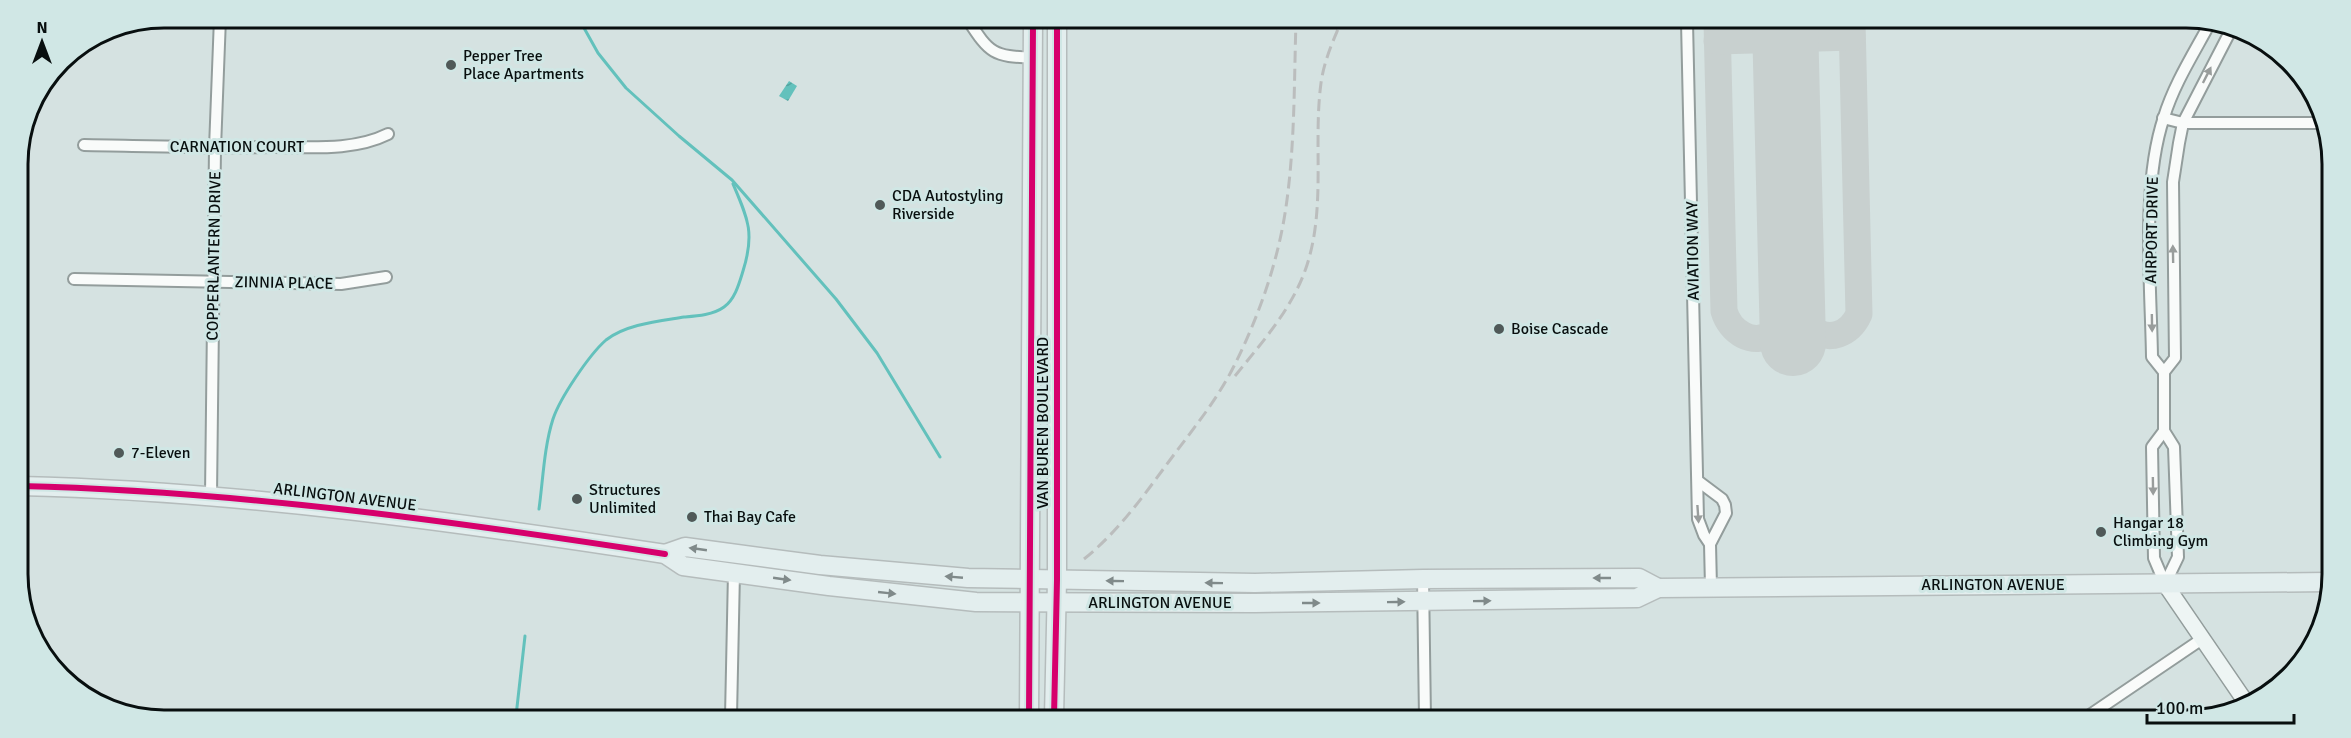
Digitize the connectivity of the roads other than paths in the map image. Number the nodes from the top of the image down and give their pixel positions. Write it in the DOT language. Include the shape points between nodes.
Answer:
graph roads {
  1 [pos="1687,28"];
  2 [pos="220,29"];
  3 [pos="974,29"];
  4 [pos="1033,29"];
  5 [pos="1056,29"];
  6 [pos="2206,30"];
  7 [pos="2228,35"];
  8 [pos="1033,58"];
  9 [pos="2163,118"];
  10 [pos="2183,123"];
  11 [pos="2316,123"];
  12 [pos="388,134"];
  13 [pos="84,145"];
  14 [pos="215,147"];
  15 [pos="386,276"];
  16 [pos="74,279"];
  17 [pos="213,282"];
  18 [pos="2164,372"];
  19 [pos="2164,431"];
  20 [pos="1698,481"];
  21 [pos="28,486"];
  22 [pos="211,495"];
  23 [pos="1710,544"];
  24 [pos="665,554"];
  25 [pos="794,562"];
  26 [pos="734,572"];
  27 [pos="1029,579"];
  28 [pos="1424,579"];
  29 [pos="1057,580"];
  30 [pos="2321,582"];
  31 [pos="2165,584"];
  32 [pos="1711,587"];
  33 [pos="1658,588"];
  34 [pos="1424,602"];
  35 [pos="1029,603"];
  36 [pos="1056,603"];
  37 [pos="2202,639"];
  38 [pos="2242,697"];
  39 [pos="1425,709"];
  40 [pos="2099,709"];
  41 [pos="731,710"];
  42 [pos="1029,710"];
  43 [pos="1054,710"];
  1 -- 20 [label="street, AVIATION WAY"];
  2 -- 14 [label="street, COPPERLANTERN DRIVE"];
  3 -- 8 [label="street" via="991,51 1003,57"];
  4 -- 8 [label="main road, VAN BUREN BOULEVARD"];
  5 -- 29 [label="main road, VAN BUREN BOULEVARD"];
  6 -- 9 [label="street, AIRPORT DRIVE"];
  10 -- 7 [label="street, AIRPORT DRIVE, one-way"];
  8 -- 27 [label="main road, VAN BUREN BOULEVARD"];
  9 -- 10 [label="street"];
  9 -- 18 [label="street, AIRPORT DRIVE, one-way" via="2152,180 2151,231 2152,357"];
  10 -- 11 [label="street"];
  18 -- 10 [label="street, AIRPORT DRIVE, one-way" via="2175,358 2173,182"];
  12 -- 14 [label="street, CARNATION COURT" via="372,142 322,147"];
  13 -- 14 [label="street, CARNATION COURT"];
  14 -- 17 [label="street, COPPERLANTERN DRIVE"];
  15 -- 17 [label="street, ZINNIA PLACE" via="341,284"];
  16 -- 17 [label="street, ZINNIA PLACE"];
  17 -- 22 [label="street, COPPERLANTERN DRIVE"];
  18 -- 19 [label="street, AIRPORT DRIVE"];
  19 -- 31 [label="street, AIRPORT DRIVE" via="2174,447 2178,557"];
  19 -- 31 [label="street, AIRPORT DRIVE, one-way" via="2152,447 2154,558"];
  20 -- 23 [label="street, AVIATION WAY, one-way" via="1698,519"];
  20 -- 23 [label="street, AVIATION WAY" via="1725,505 1726,513"];
  21 -- 22 [label="main road, ARLINGTON AVENUE"];
  22 -- 24 [label="main road, ARLINGTON AVENUE"];
  23 -- 32 [label="street, AVIATION WAY"];
  25 -- 24 [label="main road, ARLINGTON AVENUE, one-way" via="685,547"];
  24 -- 26 [label="main road, ARLINGTON AVENUE" via="683,566"];
  25 -- 26 [label="main road" via="738,561"];
  27 -- 25 [label="main road, ARLINGTON AVENUE, one-way" via="960,578"];
  26 -- 35 [label="main road, ARLINGTON AVENUE, one-way" via="950,600"];
  26 -- 41 [label="street"];
  27 -- 29 [label="main road, ARLINGTON AVENUE"];
  27 -- 35 [label="main road, VAN BUREN BOULEVARD"];
  28 -- 29 [label="main road, ARLINGTON AVENUE, one-way" via="1255,584"];
  33 -- 28 [label="main road, ARLINGTON AVENUE, one-way" via="1639,578"];
  28 -- 34 [label="street"];
  29 -- 36 [label="main road, VAN BUREN BOULEVARD"];
  30 -- 31 [label="main road, ARLINGTON AVENUE"];
  31 -- 32 [label="main road, ARLINGTON AVENUE"];
  31 -- 37 [label="street"];
  32 -- 33 [label="main road, ARLINGTON AVENUE"];
  34 -- 33 [label="main road, ARLINGTON AVENUE, one-way" via="1637,598"];
  36 -- 34 [label="main road, ARLINGTON AVENUE, one-way"];
  34 -- 39 [label="street"];
  35 -- 36 [label="main road, ARLINGTON AVENUE"];
  35 -- 42 [label="main road, VAN BUREN BOULEVARD"];
  36 -- 43 [label="main road, VAN BUREN BOULEVARD"];
  37 -- 38 [label="street"];
  37 -- 40 [label="street"];
}
